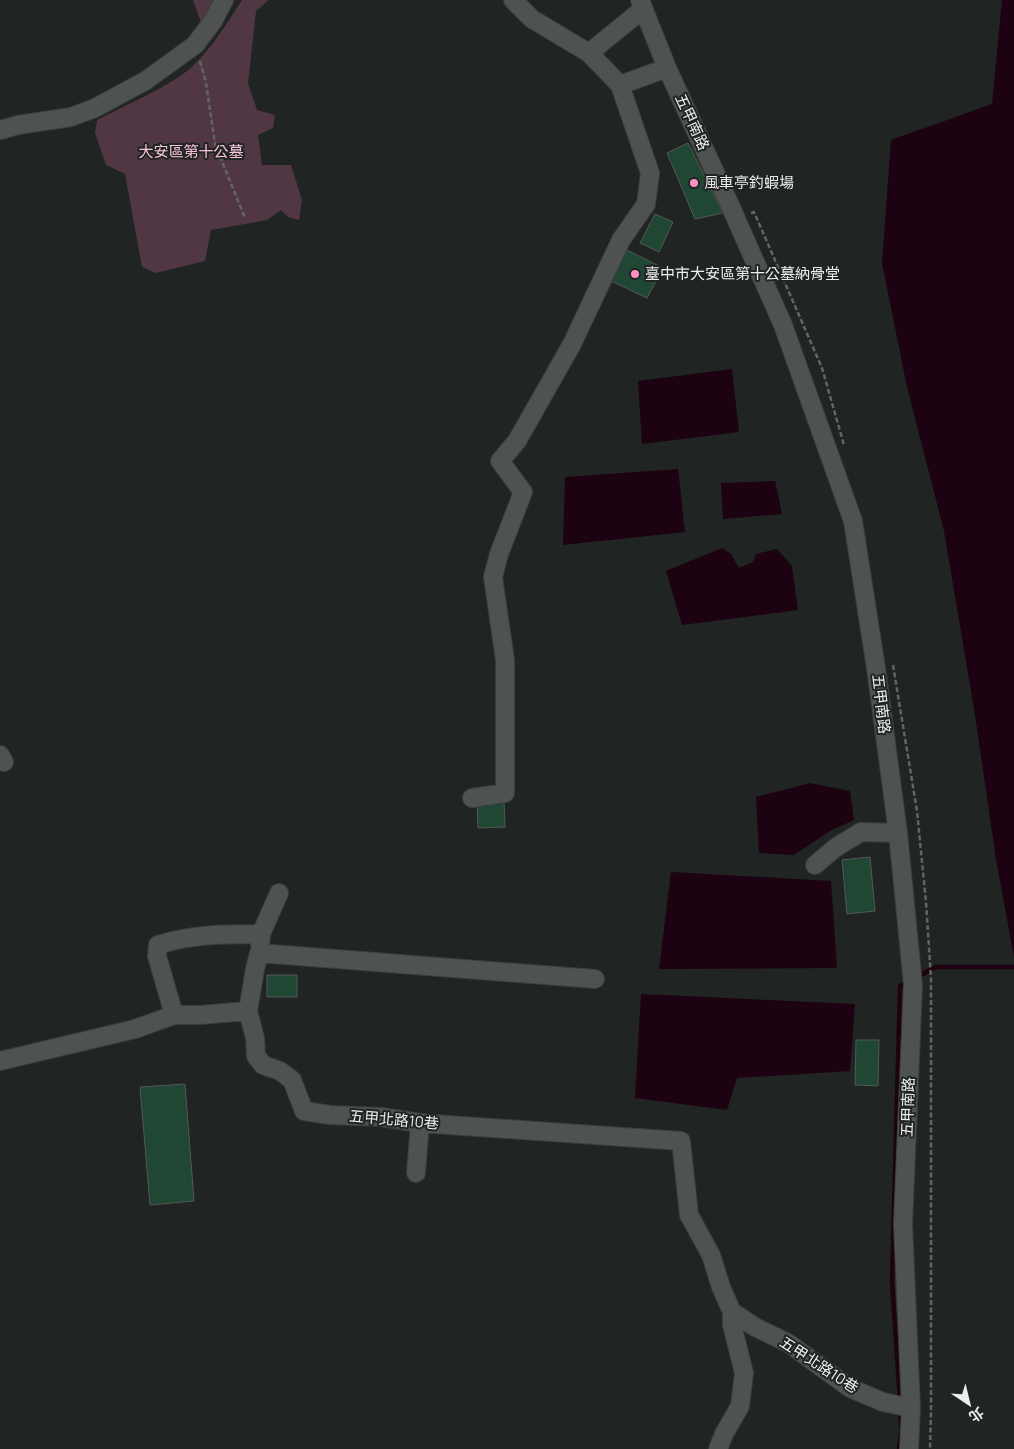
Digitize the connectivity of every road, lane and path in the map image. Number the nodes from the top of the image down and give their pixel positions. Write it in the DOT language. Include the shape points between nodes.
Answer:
graph roads {
  1 [pos="224,0"];
  2 [pos="512,0"];
  3 [pos="642,5"];
  4 [pos="196,45"];
  5 [pos="588,53"];
  6 [pos="667,68"];
  7 [pos="620,85"];
  8 [pos="0,130"];
  9 [pos="245,218"];
  10 [pos="472,798"];
  11 [pos="898,833"];
  12 [pos="815,865"];
  13 [pos="279,893"];
  14 [pos="261,934"];
  15 [pos="259,953"];
  16 [pos="930,963"];
  17 [pos="595,979"];
  18 [pos="248,1011"];
  19 [pos="174,1015"];
  20 [pos="0,1060"];
  21 [pos="420,1123"];
  22 [pos="416,1174"];
  23 [pos="732,1312"];
  24 [pos="911,1408"];
  25 [pos="718,1449"];
  26 [pos="909,1449"];
  27 [pos="930,1449"];
  1 -- 4 [label="street"];
  2 -- 5 [label="street" via="532,20"];
  3 -- 5 [label="street"];
  3 -- 6 [label="street, 五甲南路"];
  4 -- 8 [label="street" via="145,81 94,108 71,117"];
  4 -- 9 [label="path" via="215,144"];
  5 -- 7 [label="street"];
  6 -- 7 [label="street"];
  6 -- 11 [label="street, 五甲南路" via="783,325 852,522"];
  7 -- 10 [label="street" via="650,173 646,204 621,240 572,344 517,441 500,461 523,492 493,577 505,660 504,793"];
  11 -- 12 [label="street" via="861,832"];
  11 -- 24 [label="street, 五甲南路" via="913,985 903,1224"];
  13 -- 14 [label="street"];
  14 -- 15 [label="street"];
  14 -- 19 [label="street" via="184,938 158,945 157,956"];
  15 -- 17 [label="street"];
  15 -- 18 [label="street"];
  16 -- 27 [label="path"];
  18 -- 19 [label="street"];
  18 -- 21 [label="street, 五甲北路10巷" via="256,1056 263,1065 292,1080 304,1111"];
  19 -- 20 [label="street" via="135,1029"];
  21 -- 22 [label="street"];
  21 -- 23 [label="street, 五甲北路10巷" via="681,1141 690,1215 711,1255"];
  23 -- 24 [label="street, 五甲北路10巷" via="788,1343 850,1388 883,1402"];
  23 -- 25 [label="street, 五甲北路10巷" via="732,1325 744,1373 740,1406"];
  24 -- 26 [label="street, 五甲南路"];
}
